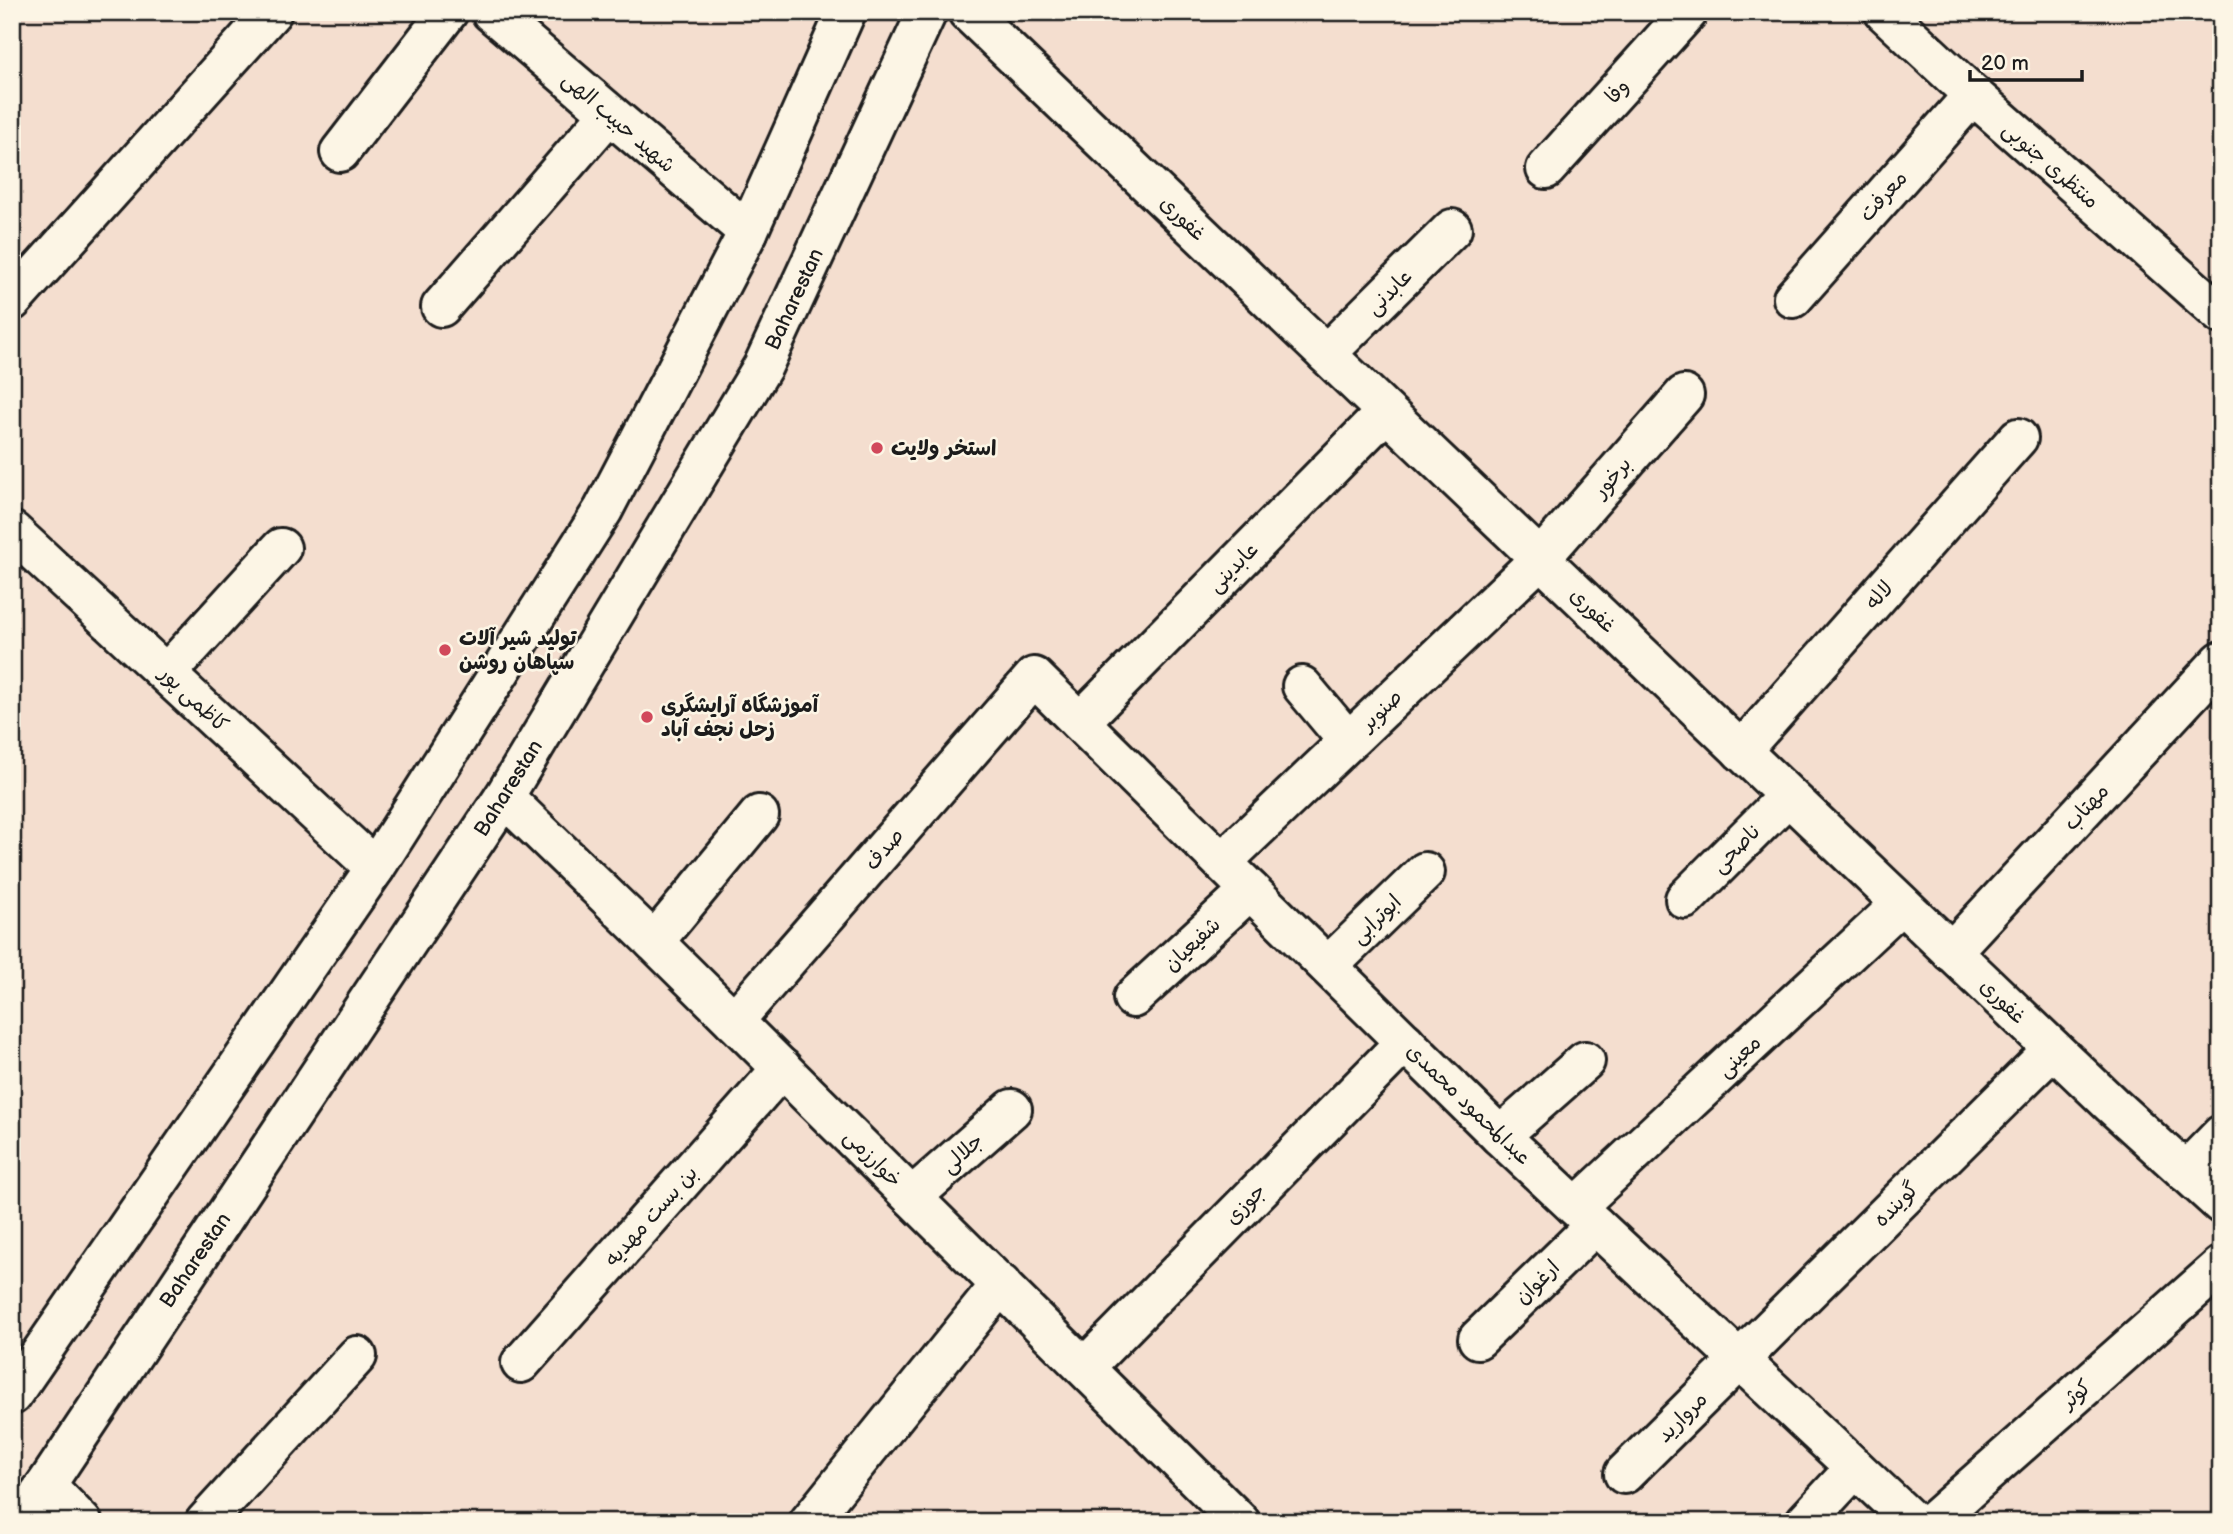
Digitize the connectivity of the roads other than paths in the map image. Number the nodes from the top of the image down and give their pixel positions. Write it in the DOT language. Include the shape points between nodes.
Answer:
graph roads {
  1 [pos="272,12"];
  2 [pos="448,12"];
  3 [pos="491,12"];
  4 [pos="846,12"];
  5 [pos="927,12"];
  6 [pos="968,12"];
  7 [pos="1688,12"];
  8 [pos="1884,12"];
  9 [pos="1973,95"];
  10 [pos="609,114"];
  11 [pos="340,152"];
  12 [pos="1546,169"];
  13 [pos="1452,229"];
  14 [pos="748,232"];
  15 [pos="1793,298"];
  16 [pos="12,302"];
  17 [pos="441,307"];
  18 [pos="2221,314"];
  19 [pos="1326,354"];
  20 [pos="1684,395"];
  21 [pos="1386,412"];
  22 [pos="2018,438"];
  23 [pos="12,531"];
  24 [pos="281,548"];
  25 [pos="1540,559"];
  26 [pos="2221,661"];
  27 [pos="167,673"];
  28 [pos="1034,677"];
  29 [pos="1302,686"];
  30 [pos="1080,722"];
  31 [pos="1348,741"];
  32 [pos="1741,751"];
  33 [pos="1788,796"];
  34 [pos="504,797"];
  35 [pos="759,816"];
  36 [pos="1222,862"];
  37 [pos="375,868"];
  38 [pos="1424,872"];
  39 [pos="1250,890"];
  40 [pos="1685,899"];
  41 [pos="1902,904"];
  42 [pos="654,942"];
  43 [pos="1951,952"];
  44 [pos="1328,966"];
  45 [pos="1133,998"];
  46 [pos="734,1021"];
  47 [pos="1405,1042"];
  48 [pos="2053,1049"];
  49 [pos="1585,1061"];
  50 [pos="782,1068"];
  51 [pos="1012,1109"];
  52 [pos="2221,1135"];
  53 [pos="1500,1136"];
  54 [pos="2185,1172"];
  55 [pos="912,1197"];
  56 [pos="2221,1205"];
  57 [pos="1586,1216"];
  58 [pos="2221,1266"];
  59 [pos="1001,1284"];
  60 [pos="1478,1339"];
  61 [pos="357,1356"];
  62 [pos="1739,1359"];
  63 [pos="521,1363"];
  64 [pos="1085,1367"];
  65 [pos="12,1395"];
  66 [pos="1855,1468"];
  67 [pos="1624,1474"];
  68 [pos="46,1485"];
  69 [pos="18,1522"];
  70 [pos="82,1522"];
  71 [pos="205,1522"];
  72 [pos="809,1522"];
  73 [pos="1240,1522"];
  74 [pos="1805,1522"];
  75 [pos="1913,1522"];
  76 [pos="1932,1522"];
  1 -- 16 [label="street"];
  2 -- 11 [label="street"];
  3 -- 10 [label="street, شهید حبیب الهی"];
  4 -- 14 [label="street"];
  5 -- 34 [label="street, Baharestan" via="762,366"];
  6 -- 19 [label="street, غفوری"];
  7 -- 12 [label="street, وفا"];
  8 -- 9 [label="street, منتظری جنوبی"];
  9 -- 15 [label="street, معرفت"];
  9 -- 18 [label="street, منتظری جنوبی"];
  10 -- 14 [label="street, شهید حبیب الهی"];
  10 -- 17 [label="street"];
  13 -- 19 [label="street, عابدنی"];
  14 -- 37 [label="street" via="603,510"];
  19 -- 21 [label="street, غفوری"];
  20 -- 25 [label="street, برخور"];
  21 -- 25 [label="street, غفوری"];
  21 -- 30 [label="street, عابدینی"];
  22 -- 32 [label="street, لاله"];
  23 -- 27 [label="street, کاظمی پور"];
  24 -- 27 [label="street"];
  25 -- 31 [label="street, صنوبر"];
  25 -- 32 [label="street, غفوری"];
  26 -- 43 [label="street, مهتاب"];
  27 -- 37 [label="street, کاظمی پور"];
  28 -- 30 [label="street, عبدالمحمود محمدی"];
  28 -- 46 [label="street, صدف"];
  29 -- 31 [label="street"];
  30 -- 36 [label="street, عبدالمحمود محمدی"];
  31 -- 36 [label="street, صنوبر"];
  32 -- 33 [label="street, غفوری"];
  33 -- 40 [label="street, ناصحی"];
  33 -- 41 [label="street, غفوری"];
  34 -- 42 [label="street, خوارزمی"];
  34 -- 68 [label="street, Baharestan"];
  35 -- 42 [label="street"];
  36 -- 39 [label="street, عبدالمحمود محمدی"];
  37 -- 65 [label="street"];
  38 -- 44 [label="street, ابوترابی"];
  39 -- 44 [label="street, عبدالمحمود محمدی"];
  39 -- 45 [label="street, شفیعیان"];
  41 -- 43 [label="street, غفوری"];
  41 -- 57 [label="street, معینی"];
  42 -- 46 [label="street, خوارزمی"];
  43 -- 48 [label="street, غفوری"];
  44 -- 47 [label="street, عبدالمحمود محمدی"];
  46 -- 50 [label="street, خوارزمی"];
  47 -- 53 [label="street, عبدالمحمود محمدی"];
  47 -- 64 [label="street, جوزی"];
  48 -- 54 [label="street, غفوری"];
  48 -- 62 [label="street, گوینده"];
  49 -- 53 [label="street"];
  50 -- 55 [label="street, خوارزمی"];
  50 -- 63 [label="street, بن بست مهدیه"];
  51 -- 55 [label="street, جلالی"];
  52 -- 54 [label="street"];
  53 -- 57 [label="street, عبدالمحمود محمدی"];
  54 -- 56 [label="street, غفوری"];
  55 -- 59 [label="street, خوارزمی"];
  57 -- 60 [label="street, ارغوان"];
  57 -- 62 [label="street, عبدالمحمود محمدی"];
  58 -- 76 [label="street, کوثر"];
  59 -- 64 [label="street, خوارزمی"];
  59 -- 72 [label="street"];
  61 -- 71 [label="street"];
  62 -- 66 [label="street, عبدالمحمود محمدی"];
  62 -- 67 [label="street, مروارید"];
  64 -- 73 [label="street, خوارزمی"];
  66 -- 74 [label="street"];
  66 -- 75 [label="street, عبدالمحمود محمدی"];
  68 -- 69 [label="street, Baharestan"];
  68 -- 70 [label="street"];
}
